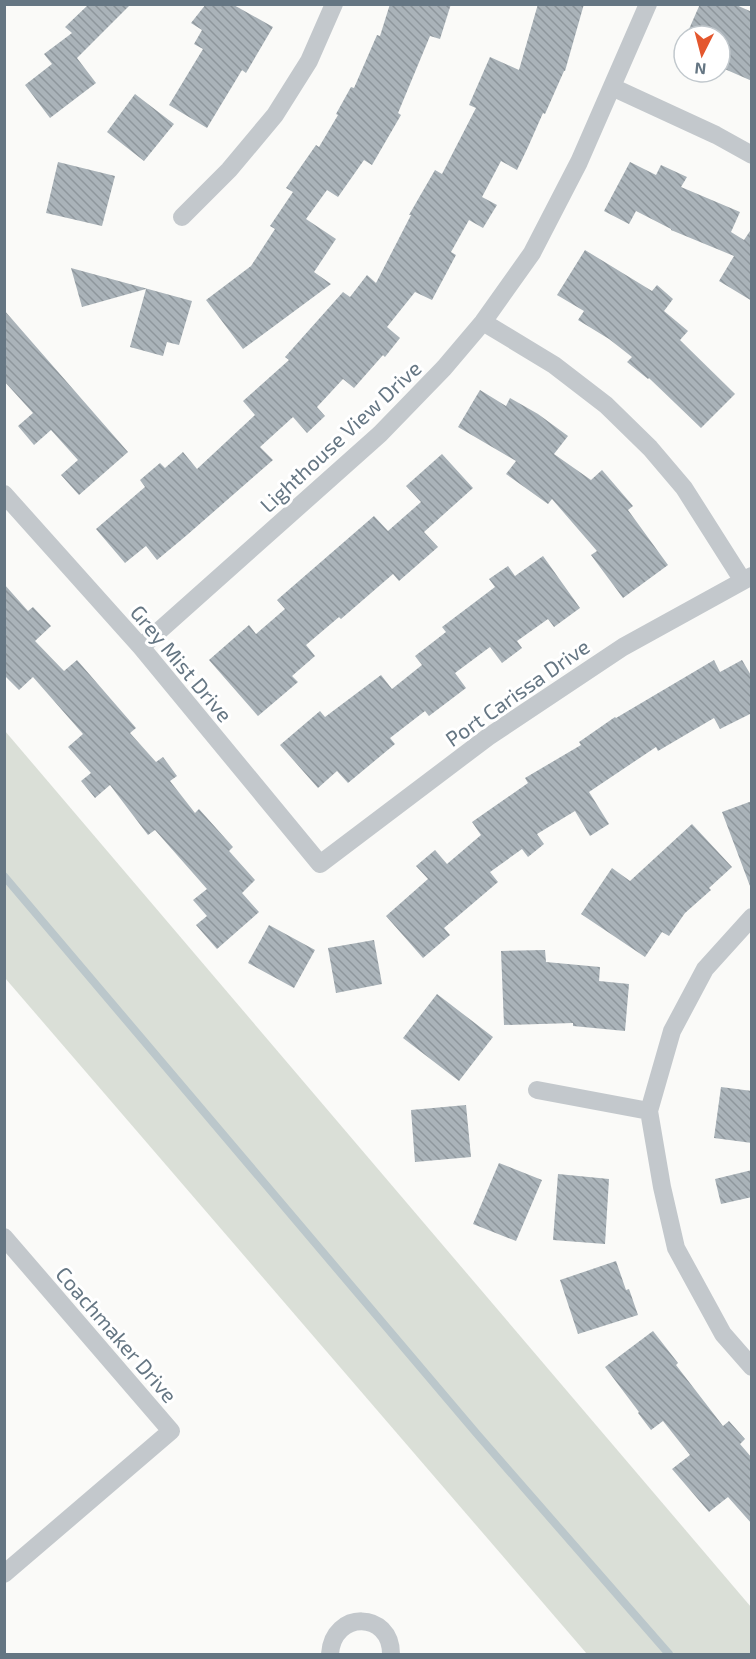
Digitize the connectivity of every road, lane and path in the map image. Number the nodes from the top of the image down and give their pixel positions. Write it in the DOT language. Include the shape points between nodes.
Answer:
graph roads {
  1 [pos="334,4"];
  2 [pos="648,4"];
  3 [pos="612,87"];
  4 [pos="752,155"];
  5 [pos="182,217"];
  6 [pos="483,322"];
  7 [pos="4,494"];
  8 [pos="747,578"];
  9 [pos="141,647"];
  10 [pos="320,864"];
  11 [pos="752,917"];
  12 [pos="537,1090"];
  13 [pos="649,1111"];
  14 [pos="4,1237"];
  15 [pos="752,1367"];
  16 [pos="4,1574"];
  17 [pos="330,1654"];
  18 [pos="391,1654"];
  1 -- 5 [label="street" via="309,61 275,115 229,170"];
  2 -- 3 [label="street, Lighthouse View Drive"];
  3 -- 4 [label="street"];
  3 -- 6 [label="street, Lighthouse View Drive" via="532,253"];
  6 -- 8 [label="street" via="554,365 606,405 684,488"];
  6 -- 9 [label="street, Lighthouse View Drive" via="380,434"];
  7 -- 9 [label="street, Grey Mist Drive"];
  8 -- 10 [label="street, Port Carissa Drive" via="623,647 488,737"];
  9 -- 10 [label="street, Grey Mist Drive"];
  11 -- 13 [label="street" via="705,969 672,1031"];
  12 -- 13 [label="street"];
  13 -- 15 [label="street" via="676,1248 723,1334"];
  14 -- 16 [label="street, Coachmaker Drive" via="171,1431"];
  17 -- 18 [label="street" via="335,1634 352,1622 362,1621 381,1629 388,1637"];
}
